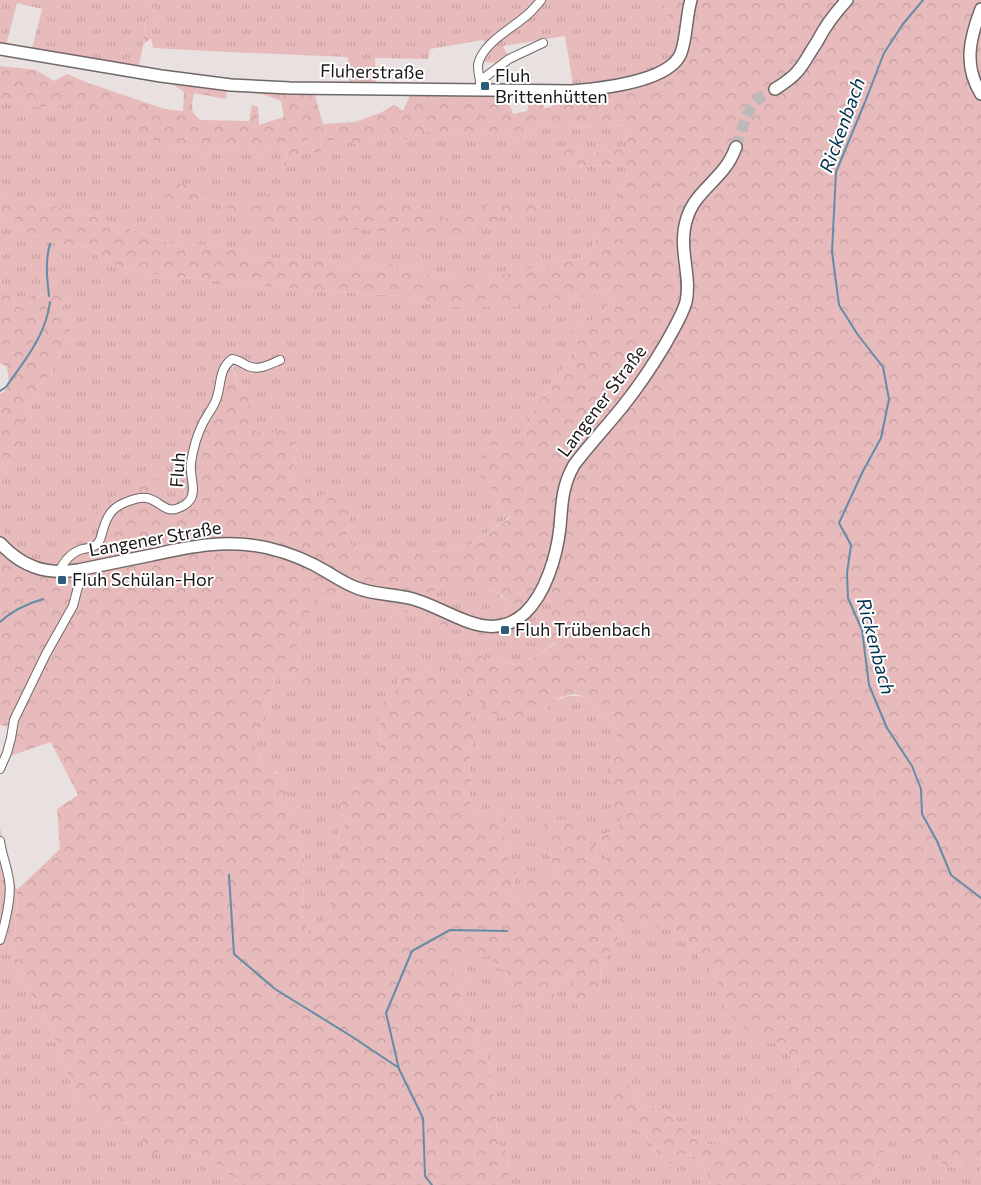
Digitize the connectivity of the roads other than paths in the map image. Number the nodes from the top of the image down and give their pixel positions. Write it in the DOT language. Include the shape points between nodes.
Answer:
graph roads {
  1 [pos="541,0"];
  2 [pos="691,0"];
  3 [pos="847,0"];
  4 [pos="981,9"];
  5 [pos="543,43"];
  6 [pos="0,49"];
  7 [pos="480,86"];
  8 [pos="775,89"];
  9 [pos="981,94"];
  10 [pos="736,147"];
  11 [pos="280,360"];
  12 [pos="0,543"];
  13 [pos="78,570"];
  14 [pos="59,572"];
  15 [pos="0,769"];
  16 [pos="0,841"];
  17 [pos="0,940"];
  1 -- 7 [label="street" via="482,54 478,64"];
  2 -- 7 [label="main road, Fluherstraße" via="680,54 664,71 604,89 571,92"];
  3 -- 8 [label="main road" via="826,26 806,61 788,81"];
  4 -- 9 [label="main road" via="969,52 970,66"];
  5 -- 7 [label="street" via="509,59"];
  6 -- 7 [label="main road, Fluherstraße" via="231,85 290,88"];
  10 -- 13 [label="main road, Langener Straße" via="731,159 701,193 687,218 682,243 687,296 678,321 624,406 568,475 558,542 547,579 536,600 517,619 504,625 481,626 413,599 357,588 299,558 249,545 198,546"];
  11 -- 14 [label="street, Fluh" via="256,368 237,359 226,364 216,399 202,424 192,453 193,490 190,501 172,510 144,497 118,506 106,518 99,543 71,554"];
  12 -- 14 [label="main road, Langener Straße" via="24,563"];
  13 -- 14 [label="main road, Langener Straße"];
  13 -- 15 [label="street" via="73,606 14,720"];
  16 -- 17 [label="street" via="10,889"];
}
